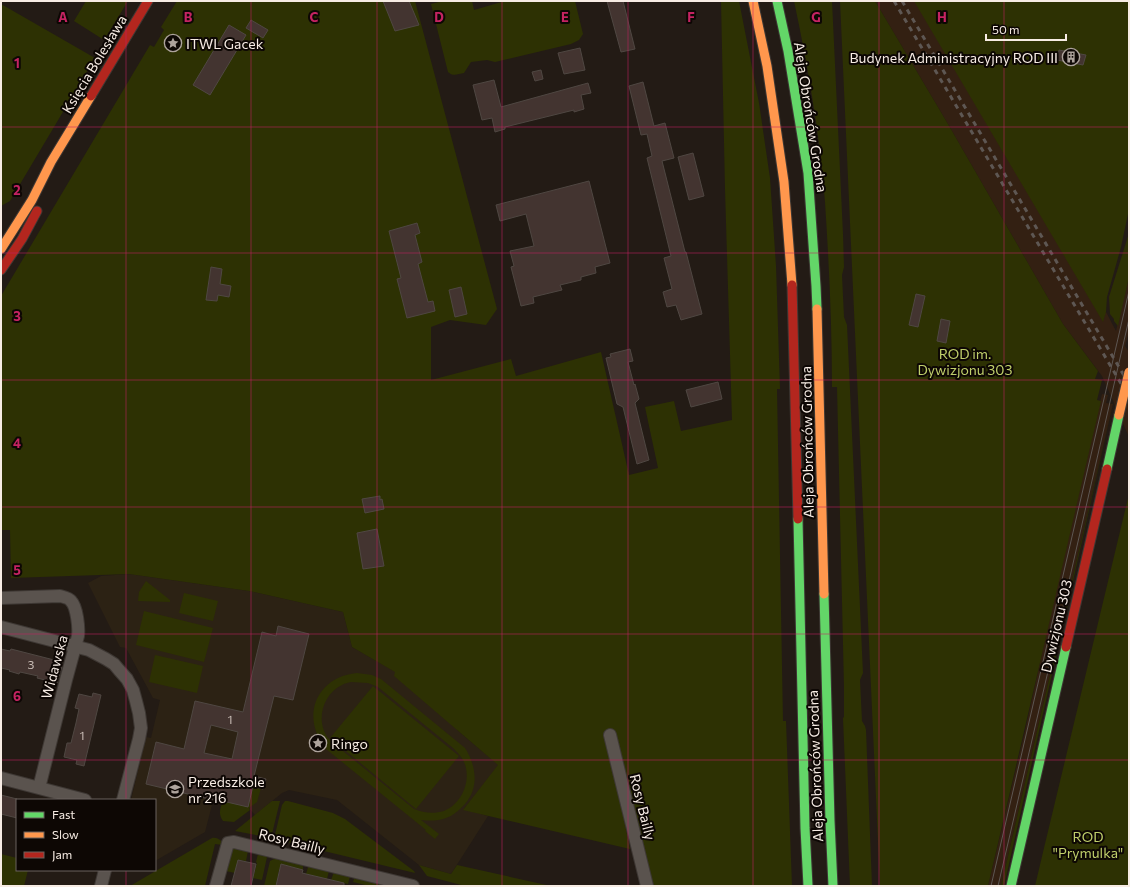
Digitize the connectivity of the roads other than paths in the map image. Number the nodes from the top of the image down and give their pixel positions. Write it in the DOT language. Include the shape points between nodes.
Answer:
graph roads {
  1 [pos="148,1"];
  2 [pos="754,1"];
  3 [pos="777,1"];
  4 [pos="64,142"];
  5 [pos="1,229"];
  6 [pos="10,233"];
  7 [pos="22,239"];
  8 [pos="1,249"];
  9 [pos="1,270"];
  10 [pos="1129,372"];
  11 [pos="1,598"];
  12 [pos="1,628"];
  13 [pos="76,646"];
  14 [pos="610,735"];
  15 [pos="1,778"];
  16 [pos="39,788"];
  17 [pos="81,799"];
  18 [pos="123,799"];
  19 [pos="105,871"];
  20 [pos="392,884"];
  21 [pos="101,886"];
  22 [pos="216,886"];
  23 [pos="413,886"];
  24 [pos="647,886"];
  25 [pos="808,886"];
  26 [pos="833,886"];
  27 [pos="1011,886"];
  1 -- 4 [label="main road, Księcia Bolesława"];
  2 -- 25 [label="main road, Aleja Obrońców Grodna" via="767,66 784,182 792,284"];
  3 -- 26 [label="main road, Aleja Obrońców Grodna" via="788,50 808,173 816,286"];
  4 -- 6 [label="main road, Księcia Bolesława" via="32,200"];
  4 -- 7 [label="main road, Księcia Bolesława" via="42,201"];
  5 -- 6 [label="main road"];
  6 -- 7 [label="main road"];
  6 -- 8 [label="main road, Księcia Bolesława"];
  7 -- 9 [label="main road, Księcia Bolesława"];
  10 -- 27 [label="main road, Dywizjonu 303, bridge"];
  11 -- 13 [label="street, Widawska" via="60,596 71,600 79,629"];
  12 -- 13 [label="street"];
  13 -- 16 [label="street, Widawska"];
  13 -- 18 [label="street" via="110,662 127,679 133,690 140,728"];
  14 -- 24 [label="street, Rosy Bailly"];
  15 -- 16 [label="street"];
  16 -- 17 [label="street"];
  19 -- 21 [label="street"];
  20 -- 22 [label="street, Rosy Bailly" via="234,842 228,843"];
  20 -- 23 [label="street, Rosy Bailly"];
}
